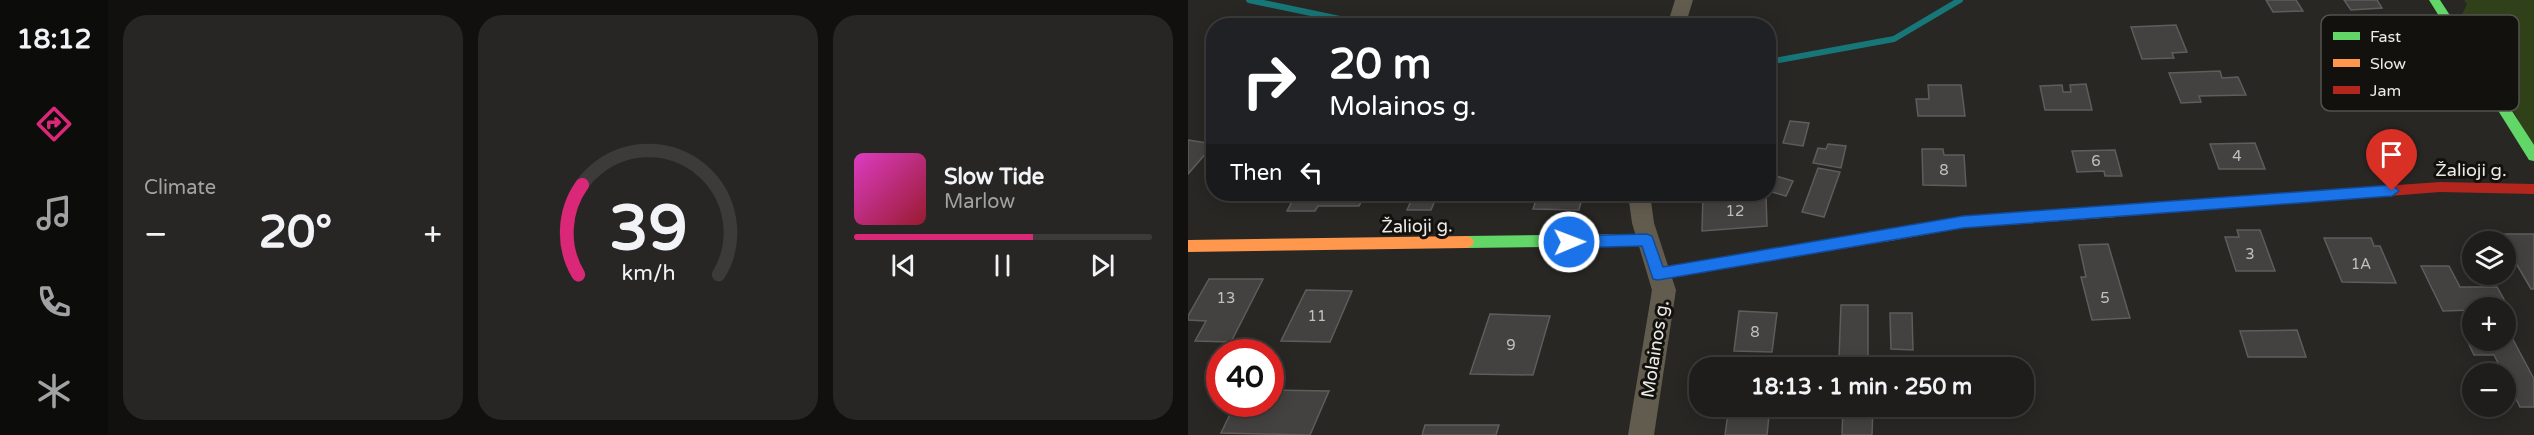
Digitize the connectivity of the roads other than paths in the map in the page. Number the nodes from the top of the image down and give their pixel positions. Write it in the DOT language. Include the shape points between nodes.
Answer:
graph roads {
  1 [pos="1684,0"];
  2 [pos="2434,0"];
  3 [pos="2444,15"];
  4 [pos="1678,18"];
  5 [pos="2505,111"];
  6 [pos="2534,156"];
  7 [pos="2534,189"];
  8 [pos="1640,201"];
  9 [pos="1647,240"];
  10 [pos="1188,246"];
  11 [pos="1658,274"];
  12 [pos="1641,435"];
  1 -- 4 [label="street"];
  2 -- 3 [label="street"];
  5 -- 6 [label="street"];
  7 -- 11 [label="street, Žalioji g." via="2440,187 1963,222"];
  8 -- 9 [label="street, Molainos g."];
  9 -- 10 [label="street, Žalioji g."];
  9 -- 11 [label="street, Molainos g."];
  11 -- 12 [label="street, Molainos g." via="1664,290"];
}
